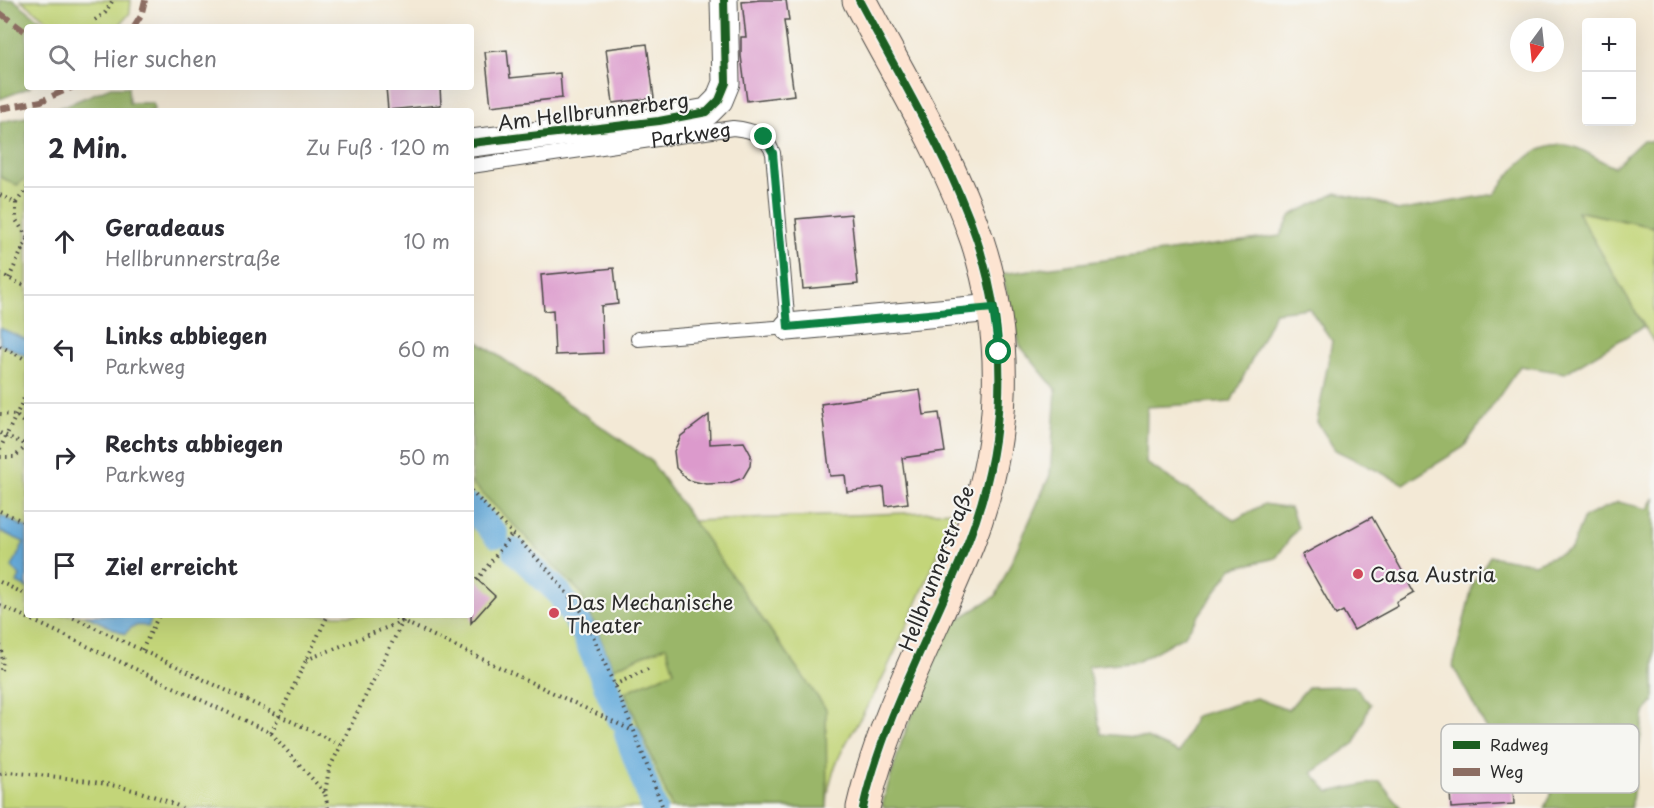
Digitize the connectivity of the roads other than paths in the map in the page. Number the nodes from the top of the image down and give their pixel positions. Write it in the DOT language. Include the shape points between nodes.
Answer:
graph roads {
  1 [pos="724,0"];
  2 [pos="859,0"];
  3 [pos="474,143"];
  4 [pos="474,166"];
  5 [pos="993,308"];
  6 [pos="788,327"];
  7 [pos="638,339"];
  8 [pos="863,808"];
  1 -- 3 [label="street, Am Hellbrunnerberg" via="726,83 720,100 707,112"];
  2 -- 5 [label="street, Hellbrunnerstraße" via="963,206 977,241"];
  4 -- 6 [label="lane, Parkweg" via="733,128 757,133 773,153"];
  5 -- 6 [label="street"];
  5 -- 8 [label="street, Hellbrunnerstraße" via="1000,405 988,477 968,542 876,760"];
  6 -- 7 [label="lane"];
}
